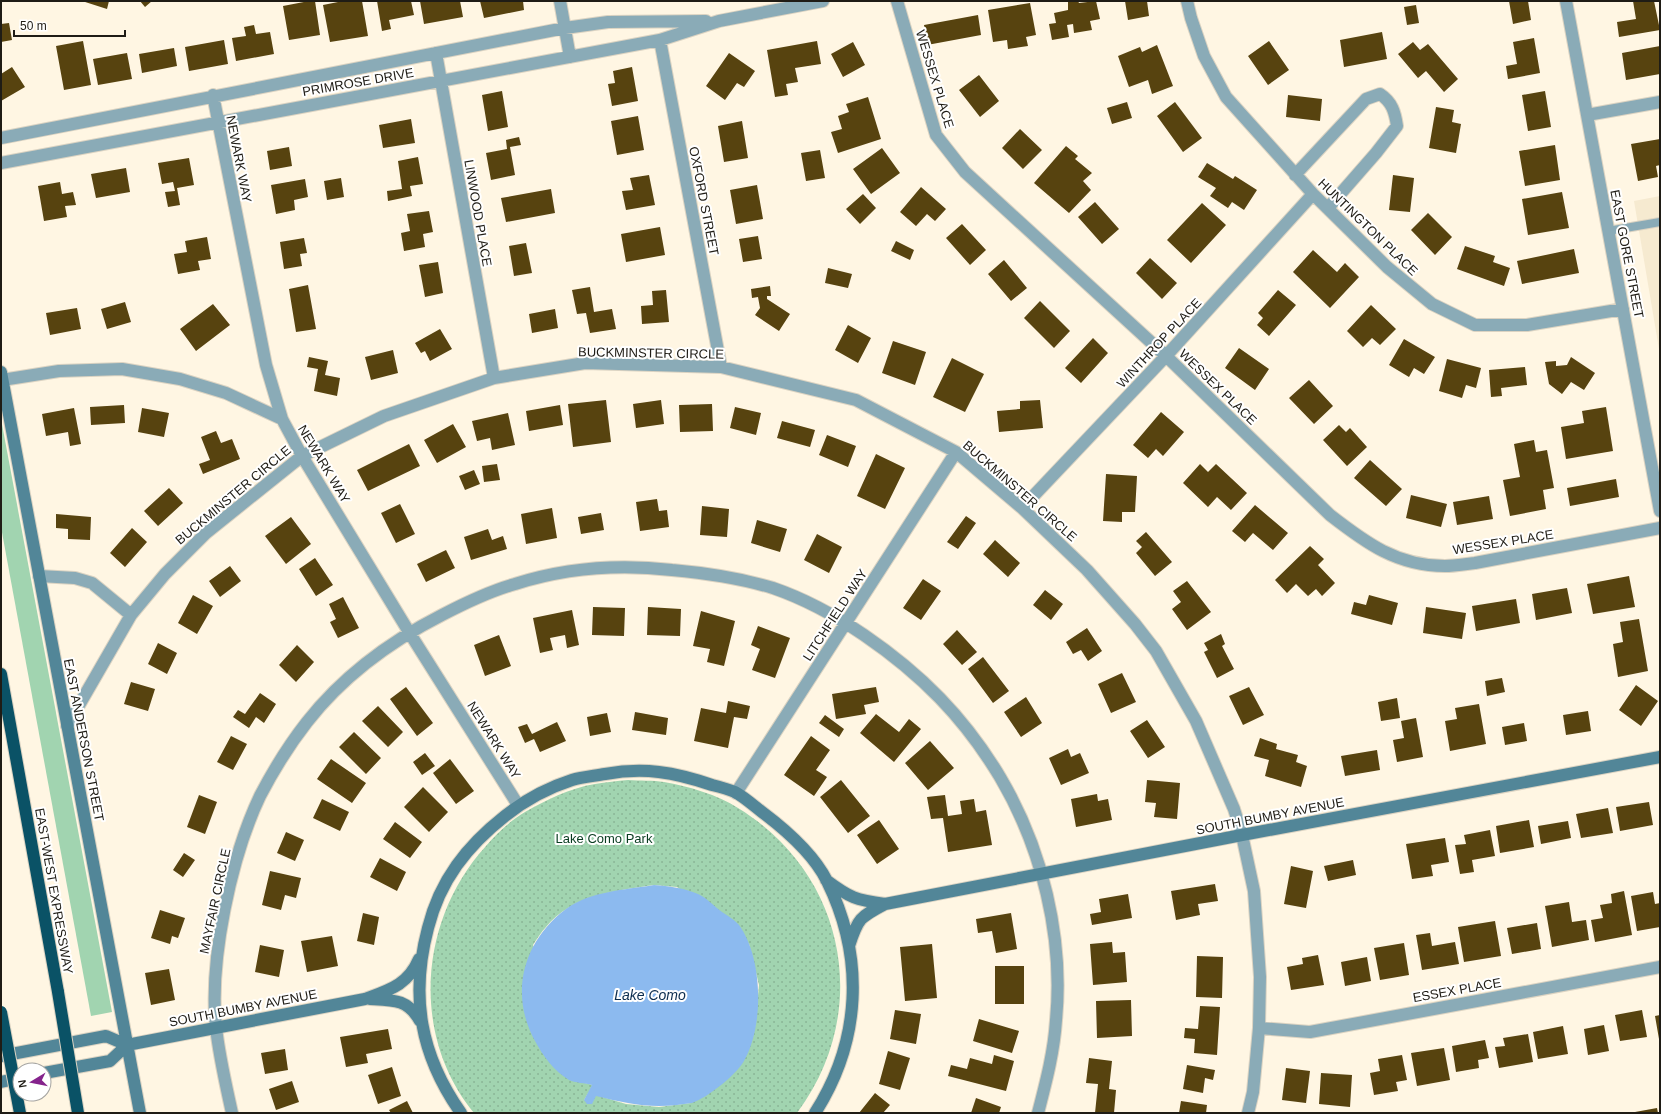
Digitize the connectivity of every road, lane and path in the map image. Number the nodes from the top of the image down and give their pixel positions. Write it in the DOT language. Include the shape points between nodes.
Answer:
graph roads {
  1 [pos="560,1"];
  2 [pos="823,1"];
  3 [pos="897,1"];
  4 [pos="1188,1"];
  5 [pos="1566,1"];
  6 [pos="768,6"];
  7 [pos="719,21"];
  8 [pos="565,28"];
  9 [pos="660,40"];
  10 [pos="436,53"];
  11 [pos="570,57"];
  12 [pos="441,81"];
  13 [pos="213,95"];
  14 [pos="1660,102"];
  15 [pos="1587,115"];
  16 [pos="218,122"];
  17 [pos="1,138"];
  18 [pos="1,163"];
  19 [pos="1295,174"];
  20 [pos="1313,194"];
  21 [pos="1328,208"];
  22 [pos="1660,222"];
  23 [pos="1608,231"];
  24 [pos="1623,310"];
  25 [pos="1166,356"];
  26 [pos="721,367"];
  27 [pos="2,376"];
  28 [pos="494,378"];
  29 [pos="282,419"];
  30 [pos="956,452"];
  31 [pos="302,456"];
  32 [pos="1656,464"];
  33 [pos="1022,508"];
  34 [pos="1660,511"];
  35 [pos="1660,528"];
  36 [pos="39,576"];
  37 [pos="132,615"];
  38 [pos="846,623"];
  39 [pos="409,632"];
  40 [pos="1,674"];
  41 [pos="67,726"];
  42 [pos="1660,757"];
  43 [pos="736,793"];
  44 [pos="518,805"];
  45 [pos="1242,835"];
  46 [pos="1042,874"];
  47 [pos="826,880"];
  48 [pos="885,904"];
  49 [pos="849,946"];
  50 [pos="421,952"];
  51 [pos="1660,967"];
  52 [pos="365,999"];
  53 [pos="1,1012"];
  54 [pos="422,1024"];
  55 [pos="216,1028"];
  56 [pos="1259,1028"];
  57 [pos="128,1045"];
  58 [pos="1,1056"];
  59 [pos="52,1072"];
  60 [pos="12,1080"];
  61 [pos="1,1082"];
  62 [pos="20,1113"];
  63 [pos="78,1113"];
  64 [pos="140,1113"];
  65 [pos="232,1113"];
  66 [pos="461,1113"];
  67 [pos="815,1113"];
  68 [pos="1038,1113"];
  69 [pos="1248,1113"];
  1 -- 8 [label="street"];
  2 -- 6 [label="street, PRIMROSE DRIVE"];
  3 -- 25 [label="street, WESSEX PLACE" via="936,135 966,172"];
  4 -- 19 [label="street, HUNTINGTON PLACE" via="1204,56 1226,97"];
  5 -- 15 [label="street, EAST GORE STREET"];
  6 -- 7 [label="street, PRIMROSE DRIVE"];
  7 -- 8 [label="street, PRIMROSE DRIVE" via="608,22"];
  7 -- 9 [label="street, PRIMROSE DRIVE"];
  8 -- 10 [label="street, PRIMROSE DRIVE"];
  8 -- 11 [label="street"];
  9 -- 11 [label="street, PRIMROSE DRIVE"];
  9 -- 26 [label="street, OXFORD STREET"];
  10 -- 12 [label="street, LINWOOD PLACE"];
  10 -- 13 [label="street, PRIMROSE DRIVE"];
  11 -- 12 [label="street, PRIMROSE DRIVE"];
  12 -- 16 [label="street, PRIMROSE DRIVE"];
  12 -- 28 [label="street, LINWOOD PLACE"];
  13 -- 16 [label="street, NEWARK WAY"];
  13 -- 17 [label="street, PRIMROSE DRIVE"];
  14 -- 15 [label="street"];
  15 -- 23 [label="street, EAST GORE STREET"];
  16 -- 18 [label="street, PRIMROSE DRIVE"];
  16 -- 29 [label="street, NEWARK WAY" via="266,366"];
  19 -- 20 [label="street, HUNTINGTON PLACE"];
  19 -- 21 [label="street" via="1366,100 1380,94 1388,99 1396,115 1396,126"];
  20 -- 21 [label="street, HUNTINGTON PLACE"];
  20 -- 25 [label="street, WINTHROP PLACE"];
  21 -- 24 [label="street, HUNTINGTON PLACE" via="1387,267 1432,304 1474,325 1526,325"];
  22 -- 23 [label="lane"];
  23 -- 24 [label="street, EAST GORE STREET"];
  24 -- 32 [label="street, EAST GORE STREET"];
  25 -- 33 [label="street, WINTHROP PLACE"];
  25 -- 35 [label="street, WESSEX PLACE" via="1330,515 1356,536 1382,552 1414,563 1445,566 1475,563"];
  26 -- 28 [label="street, BUCKMINSTER CIRCLE" via="584,363"];
  26 -- 30 [label="street, BUCKMINSTER CIRCLE" via="856,400"];
  27 -- 29 [label="street" via="122,369 180,379 226,393"];
  27 -- 36 [label="street, EAST ANDERSON STREET"];
  28 -- 31 [label="street, BUCKMINSTER CIRCLE" via="384,416"];
  29 -- 31 [label="street, NEWARK WAY"];
  30 -- 33 [label="street, BUCKMINSTER CIRCLE"];
  30 -- 38 [label="street, LITCHFIELD WAY"];
  31 -- 37 [label="street, BUCKMINSTER CIRCLE" via="206,533 165,574"];
  31 -- 39 [label="street, NEWARK WAY"];
  32 -- 34 [label="street, EAST GORE STREET"];
  33 -- 45 [label="street, BUCKMINSTER CIRCLE" via="1087,570 1156,651 1196,721 1234,809"];
  36 -- 37 [label="street" via="75,578 92,583"];
  36 -- 41 [label="street, EAST ANDERSON STREET"];
  37 -- 41 [label="street, BUCKMINSTER CIRCLE"];
  38 -- 39 [label="street, MAYFAIR CIRCLE" via="810,603 772,588 710,574 654,568 599,568 570,571 515,584 468,602"];
  38 -- 43 [label="street, LITCHFIELD WAY"];
  38 -- 46 [label="street, MAYFAIR CIRCLE" via="894,655 920,677 969,732 991,762 1012,799 1027,830"];
  39 -- 44 [label="street, NEWARK WAY"];
  39 -- 55 [label="street, MAYFAIR CIRCLE" via="375,656 339,687 307,722 260,796 241,846 226,904 216,967"];
  40 -- 63 [label="highway, EAST-WEST EXPRESSWAY, bridge"];
  41 -- 57 [label="street, EAST ANDERSON STREET"];
  42 -- 45 [label="street, SOUTH BUMBY AVENUE"];
  43 -- 44 [label="street" via="687,776 656,770 626,770 573,779"];
  43 -- 47 [label="street" via="786,831 809,855"];
  44 -- 50 [label="street" via="483,833 453,869 433,907"];
  45 -- 46 [label="street, SOUTH BUMBY AVENUE"];
  45 -- 56 [label="street, BUCKMINSTER CIRCLE" via="1254,892 1258,930"];
  46 -- 48 [label="street, SOUTH BUMBY AVENUE"];
  46 -- 68 [label="street, MAYFAIR CIRCLE" via="1053,928 1057,1016 1047,1079"];
  47 -- 48 [label="street, SOUTH BUMBY AVENUE" via="846,895 863,901"];
  47 -- 49 [label="street"];
  48 -- 49 [label="street, SOUTH BUMBY AVENUE" via="861,918"];
  49 -- 67 [label="street" via="853,985 852,1020 843,1054"];
  50 -- 52 [label="street, SOUTH BUMBY AVENUE" via="415,968 399,985"];
  50 -- 54 [label="street" via="419,999"];
  51 -- 56 [label="street, ESSEX PLACE" via="1310,1032"];
  52 -- 54 [label="street, SOUTH BUMBY AVENUE" via="401,1002 416,1013"];
  52 -- 55 [label="street, SOUTH BUMBY AVENUE"];
  53 -- 62 [label="highway, bridge"];
  54 -- 66 [label="street" via="433,1065 446,1093"];
  55 -- 57 [label="street, SOUTH BUMBY AVENUE"];
  55 -- 65 [label="street, MAYFAIR CIRCLE"];
  56 -- 69 [label="street, BUCKMINSTER CIRCLE" via="1253,1092"];
  57 -- 58 [label="street" via="106,1036"];
  57 -- 59 [label="street" via="110,1061"];
  57 -- 64 [label="street, EAST ANDERSON STREET"];
  60 -- 61 [label="street"];
}
